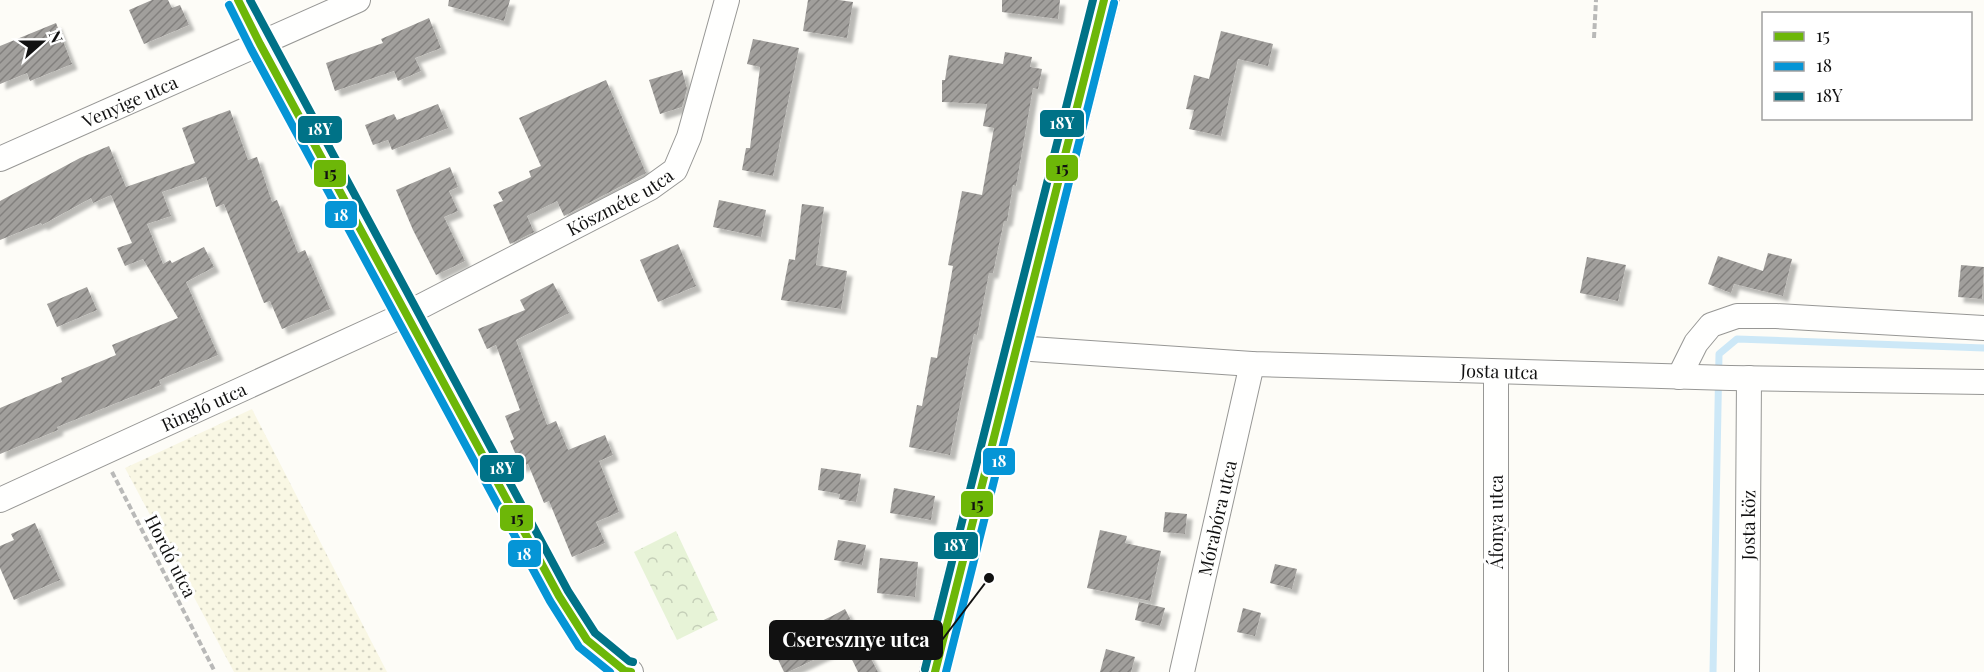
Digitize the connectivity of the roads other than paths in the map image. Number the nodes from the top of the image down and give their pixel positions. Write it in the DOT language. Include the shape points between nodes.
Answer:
graph roads {
  1 [pos="238,0"];
  2 [pos="358,0"];
  3 [pos="727,0"];
  4 [pos="1104,0"];
  5 [pos="260,44"];
  6 [pos="0,159"];
  7 [pos="406,314"];
  8 [pos="1984,328"];
  9 [pos="1016,348"];
  10 [pos="1252,364"];
  11 [pos="1496,372"];
  12 [pos="1679,376"];
  13 [pos="1740,378"];
  14 [pos="1984,382"];
  15 [pos="0,500"];
  16 [pos="631,672"];
  17 [pos="935,672"];
  18 [pos="1182,672"];
  19 [pos="1496,672"];
  20 [pos="1747,672"];
  1 -- 5 [label="street"];
  2 -- 5 [label="street, Venyige utca"];
  3 -- 7 [label="street, Köszméte utca" via="689,137 675,170 650,188"];
  4 -- 9 [label="street"];
  5 -- 6 [label="street, Venyige utca"];
  5 -- 7 [label="street"];
  7 -- 15 [label="street, Ringló utca"];
  7 -- 16 [label="street" via="559,596 587,640"];
  8 -- 12 [label="street" via="1737,316 1712,325 1696,343"];
  9 -- 10 [label="street, Josta utca"];
  9 -- 17 [label="street"];
  10 -- 11 [label="street, Josta utca"];
  10 -- 18 [label="street, Mórabóra utca"];
  11 -- 12 [label="street, Josta utca"];
  11 -- 19 [label="street, Áfonya utca"];
  12 -- 13 [label="street, Josta utca"];
  13 -- 14 [label="street, Josta utca"];
  13 -- 20 [label="street, Josta köz"];
}
